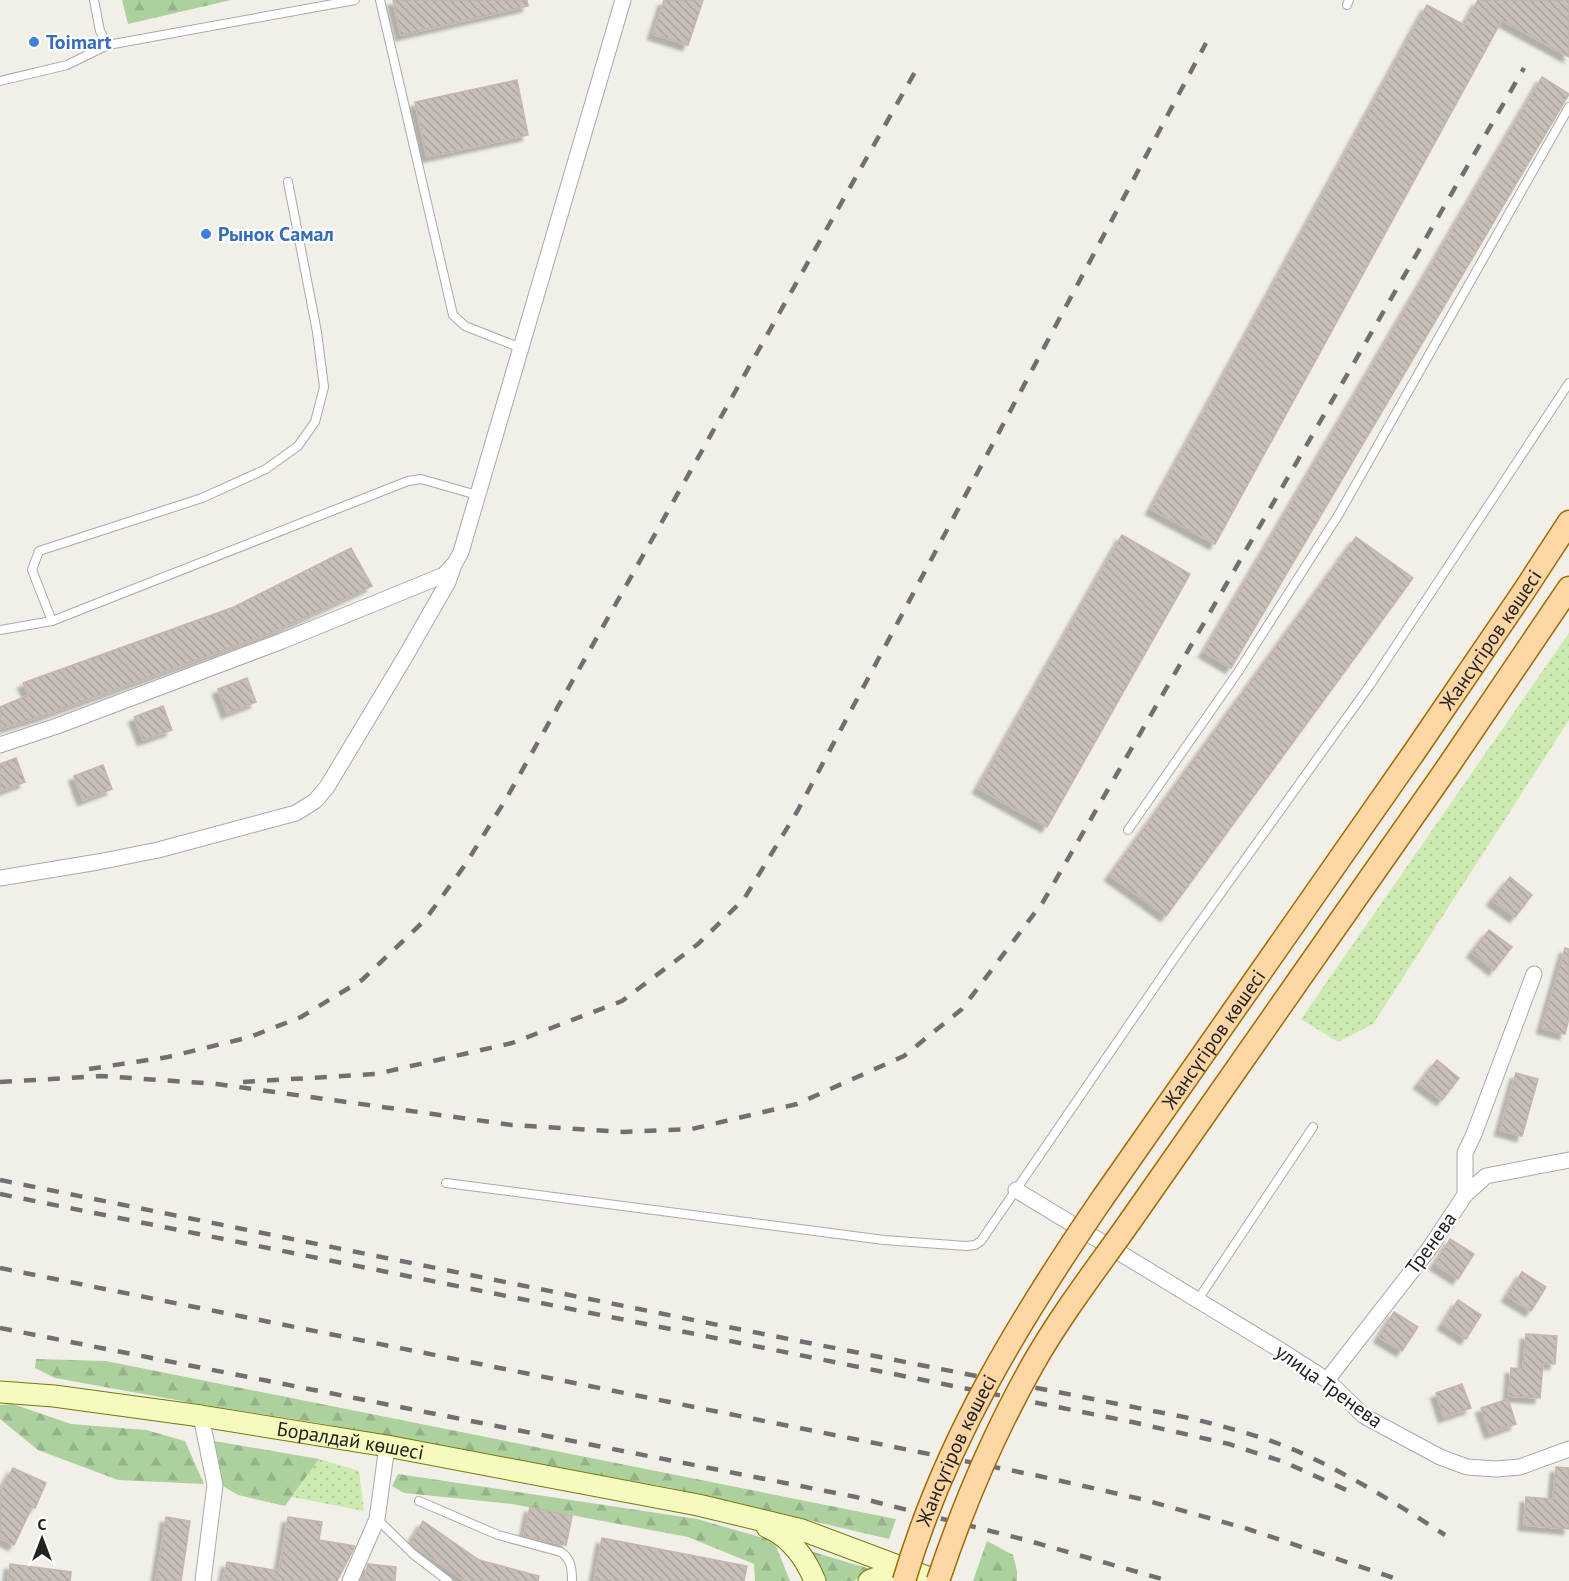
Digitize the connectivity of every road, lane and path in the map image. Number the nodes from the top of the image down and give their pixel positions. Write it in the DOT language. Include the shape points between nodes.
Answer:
graph roads {
  1 [pos="94,0"];
  2 [pos="355,0"];
  3 [pos="380,0"];
  4 [pos="623,0"];
  5 [pos="108,45"];
  6 [pos="0,81"];
  7 [pos="1569,107"];
  8 [pos="288,182"];
  9 [pos="522,348"];
  10 [pos="1569,383"];
  11 [pos="477,495"];
  12 [pos="1569,522"];
  13 [pos="455,563"];
  14 [pos="1569,588"];
  15 [pos="52,621"];
  16 [pos="0,630"];
  17 [pos="0,745"];
  18 [pos="1128,830"];
  19 [pos="0,878"];
  20 [pos="1534,974"];
  21 [pos="1312,1127"];
  22 [pos="1569,1160"];
  23 [pos="446,1183"];
  24 [pos="1016,1191"];
  25 [pos="1466,1195"];
  26 [pos="1197,1301"];
  27 [pos="1327,1380"];
  28 [pos="0,1392"];
  29 [pos="201,1416"];
  30 [pos="387,1446"];
  31 [pos="1569,1449"];
  32 [pos="419,1501"];
  33 [pos="698,1505"];
  34 [pos="377,1519"];
  35 [pos="924,1579"];
  36 [pos="203,1581"];
  37 [pos="350,1581"];
  38 [pos="448,1581"];
  39 [pos="572,1581"];
  40 [pos="815,1581"];
  41 [pos="869,1581"];
  1 -- 5 [label="lane" via="100,31"];
  2 -- 5 [label="lane"];
  3 -- 9 [label="lane" via="453,315 465,327"];
  4 -- 9 [label="street"];
  5 -- 6 [label="lane" via="67,65"];
  7 -- 18 [label="lane" via="1339,514 1238,672"];
  8 -- 15 [label="lane" via="324,387 315,422 298,446 266,469 202,498 39,551 32,570"];
  9 -- 11 [label="street"];
  10 -- 24 [label="lane" via="1370,685 1178,953"];
  11 -- 13 [label="street"];
  11 -- 15 [label="lane" via="421,479 408,481"];
  12 -- 35 [label="main road, Жансүгіров көшесі, bridge" via="1032,1303 964,1424 933,1496"];
  13 -- 17 [label="street" via="444,575 282,641"];
  13 -- 19 [label="street" via="405,657 315,801 296,813 158,850"];
  14 -- 35 [label="main road, Жансүгіров көшесі, bridge" via="1052,1334 1011,1404 966,1503"];
  15 -- 16 [label="lane"];
  20 -- 25 [label="street" via="1465,1153"];
  21 -- 26 [label="lane"];
  22 -- 25 [label="street, Тренева" via="1486,1176"];
  23 -- 24 [label="lane" via="884,1240 966,1246 981,1241"];
  24 -- 26 [label="street, улица Тренева"];
  25 -- 27 [label="street, Тренева"];
  26 -- 27 [label="street, улица Тренева"];
  27 -- 31 [label="street, улица Тренева" via="1364,1416 1440,1457 1467,1467 1520,1467"];
  28 -- 29 [label="main road, Боралдай көшесі"];
  29 -- 30 [label="main road, Боралдай көшесі"];
  29 -- 36 [label="street" via="215,1485"];
  30 -- 33 [label="main road, Боралдай көшесі"];
  30 -- 34 [label="street"];
  32 -- 39 [label="lane" via="498,1535 561,1552 568,1557"];
  33 -- 35 [label="main road" via="802,1530"];
  33 -- 40 [label="main road" via="785,1537 799,1552"];
  34 -- 37 [label="street"];
  34 -- 38 [label="lane"];
  35 -- 41 [label="main road" via="894,1572"];
}
